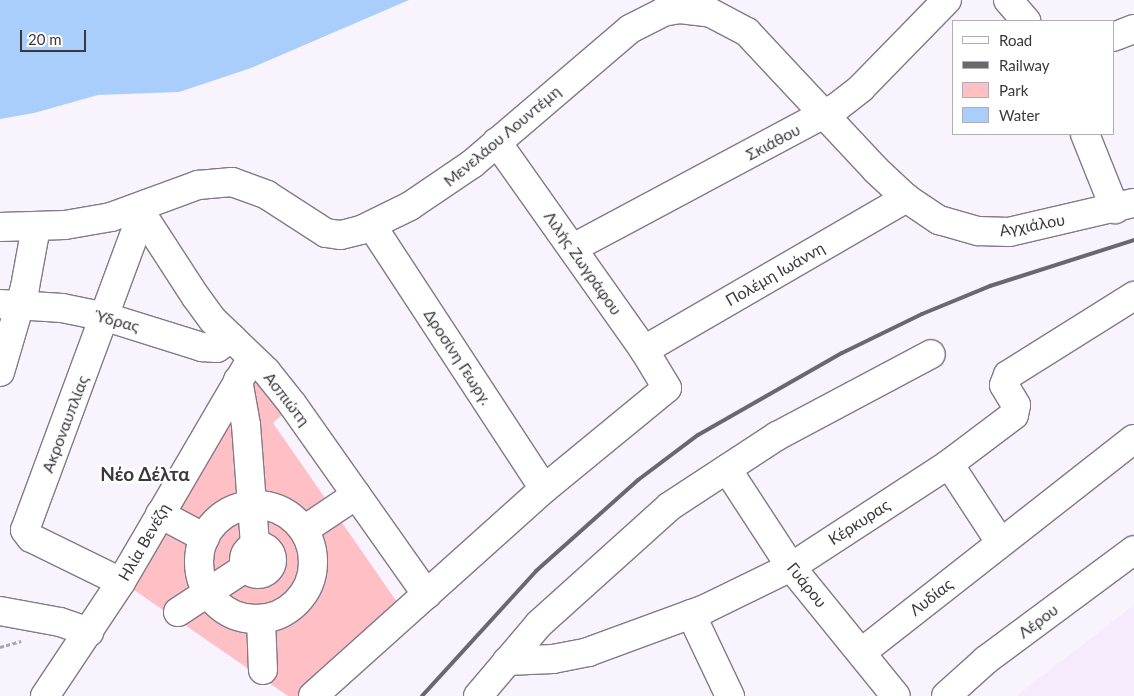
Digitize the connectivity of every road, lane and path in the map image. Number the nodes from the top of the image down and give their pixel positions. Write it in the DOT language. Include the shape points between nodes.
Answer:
graph roads {
  1 [pos="947,0"];
  2 [pos="1008,0"];
  3 [pos="1025,20"];
  4 [pos="1134,29"];
  5 [pos="1114,36"];
  6 [pos="824,115"];
  7 [pos="1086,135"];
  8 [pos="497,142"];
  9 [pos="906,198"];
  10 [pos="1124,206"];
  11 [pos="142,210"];
  12 [pos="372,226"];
  13 [pos="0,227"];
  14 [pos="36,227"];
  15 [pos="572,248"];
  16 [pos="1134,296"];
  17 [pos="10,304"];
  18 [pos="106,317"];
  19 [pos="232,338"];
  20 [pos="644,350"];
  21 [pos="932,354"];
  22 [pos="252,358"];
  23 [pos="0,372"];
  24 [pos="238,380"];
  25 [pos="1134,439"];
  26 [pos="948,464"];
  27 [pos="727,469"];
  28 [pos="544,489"];
  29 [pos="356,494"];
  30 [pos="252,505"];
  31 [pos="160,514"];
  32 [pos="304,530"];
  33 [pos="205,538"];
  34 [pos="1000,542"];
  35 [pos="1134,550"];
  36 [pos="257,561"];
  37 [pos="791,567"];
  38 [pos="121,582"];
  39 [pos="308,588"];
  40 [pos="208,592"];
  41 [pos="427,595"];
  42 [pos="0,611"];
  43 [pos="178,612"];
  44 [pos="691,614"];
  45 [pos="261,619"];
  46 [pos="89,632"];
  47 [pos="862,652"];
  48 [pos="507,661"];
  49 [pos="264,670"];
  50 [pos="481,694"];
  51 [pos="45,696"];
  52 [pos="312,696"];
  53 [pos="730,696"];
  54 [pos="896,696"];
  55 [pos="946,696"];
  1 -- 6 [label="street, Σκιάθου" via="861,88"];
  2 -- 3 [label="street"];
  4 -- 5 [label="street"];
  6 -- 8 [label="street, Μενελάου Λουντέμη" via="747,32 711,13 680,9 663,12 630,29"];
  6 -- 9 [label="street, Μενελάου Λουντέμη"];
  6 -- 15 [label="street, Σκιάθου"];
  7 -- 10 [label="street"];
  8 -- 12 [label="street, Μενελάου Λουντέμη" via="437,190"];
  8 -- 15 [label="street, Λιλής Ζωγράφου"];
  9 -- 10 [label="street, Αγχιάλου" via="939,220 958,227 998,233"];
  9 -- 20 [label="street, Πολέμη Ιωάννη"];
  11 -- 12 [label="street, Μενελάου Λουντέμη" via="198,185 232,182 267,195 326,234 347,234"];
  11 -- 14 [label="street, Μενελάου Λουντέμη" via="96,220"];
  11 -- 18 [label="street, Ακροναυπλίας"];
  11 -- 19 [label="street, Ασπιώτη" via="196,297"];
  12 -- 28 [label="street, Δροσίνη Γεωργ."];
  13 -- 14 [label="street, Μενελάου Λουντέμη"];
  14 -- 17 [label="street"];
  15 -- 20 [label="street, Λιλής Ζωγράφου"];
  16 -- 26 [label="street, Κέρκυρας" via="1008,375 1004,385 1017,411"];
  17 -- 18 [label="street, Ύδρας" via="62,308"];
  17 -- 23 [label="street"];
  18 -- 19 [label="street, Ύδρας" via="202,347 216,348"];
  18 -- 38 [label="street, Ακροναυπλίας" via="25,530 30,538"];
  19 -- 22 [label="street, Ασπιώτη"];
  20 -- 28 [label="street, Λιλής Ζωγράφου" via="667,385 666,390"];
  21 -- 27 [label="street" via="777,436"];
  22 -- 24 [label="street, Ηλία Βενέζη"];
  22 -- 29 [label="street, Ασπιώτη" via="294,405"];
  24 -- 30 [label="street" via="246,425"];
  24 -- 31 [label="street, Ηλία Βενέζη"];
  25 -- 34 [label="street, Λυδίας"];
  26 -- 34 [label="street"];
  26 -- 37 [label="street, Κέρκυρας"];
  27 -- 37 [label="street, Γυάρου"];
  27 -- 48 [label="street" via="663,512 538,624"];
  28 -- 41 [label="street"];
  29 -- 32 [label="street"];
  29 -- 41 [label="street, Ασπιώτη"];
  30 -- 32 [label="street" via="279,509"];
  30 -- 33 [label="street" via="226,513"];
  30 -- 36 [label="street"];
  31 -- 33 [label="street"];
  31 -- 38 [label="street, Ηλία Βενέζη"];
  32 -- 39 [label="street" via="314,559"];
  33 -- 40 [label="street" via="200,569"];
  34 -- 47 [label="street, Λυδίας"];
  35 -- 55 [label="street, Λέρου" via="986,660"];
  36 -- 39 [label="street"];
  36 -- 40 [label="street"];
  37 -- 44 [label="street, Κέρκυρας"];
  37 -- 47 [label="street, Γυάρου"];
  38 -- 46 [label="street, Ηλία Βενέζη"];
  39 -- 45 [label="street" via="293,606"];
  40 -- 43 [label="street"];
  40 -- 45 [label="street" via="229,612"];
  41 -- 52 [label="street"];
  42 -- 46 [label="street" via="60,622"];
  44 -- 48 [label="street, Κέρκυρας" via="588,652 553,659"];
  44 -- 53 [label="street"];
  45 -- 49 [label="street"];
  46 -- 51 [label="street, Ηλία Βενέζη"];
  47 -- 54 [label="street, Γυάρου"];
  48 -- 50 [label="street"];
}
